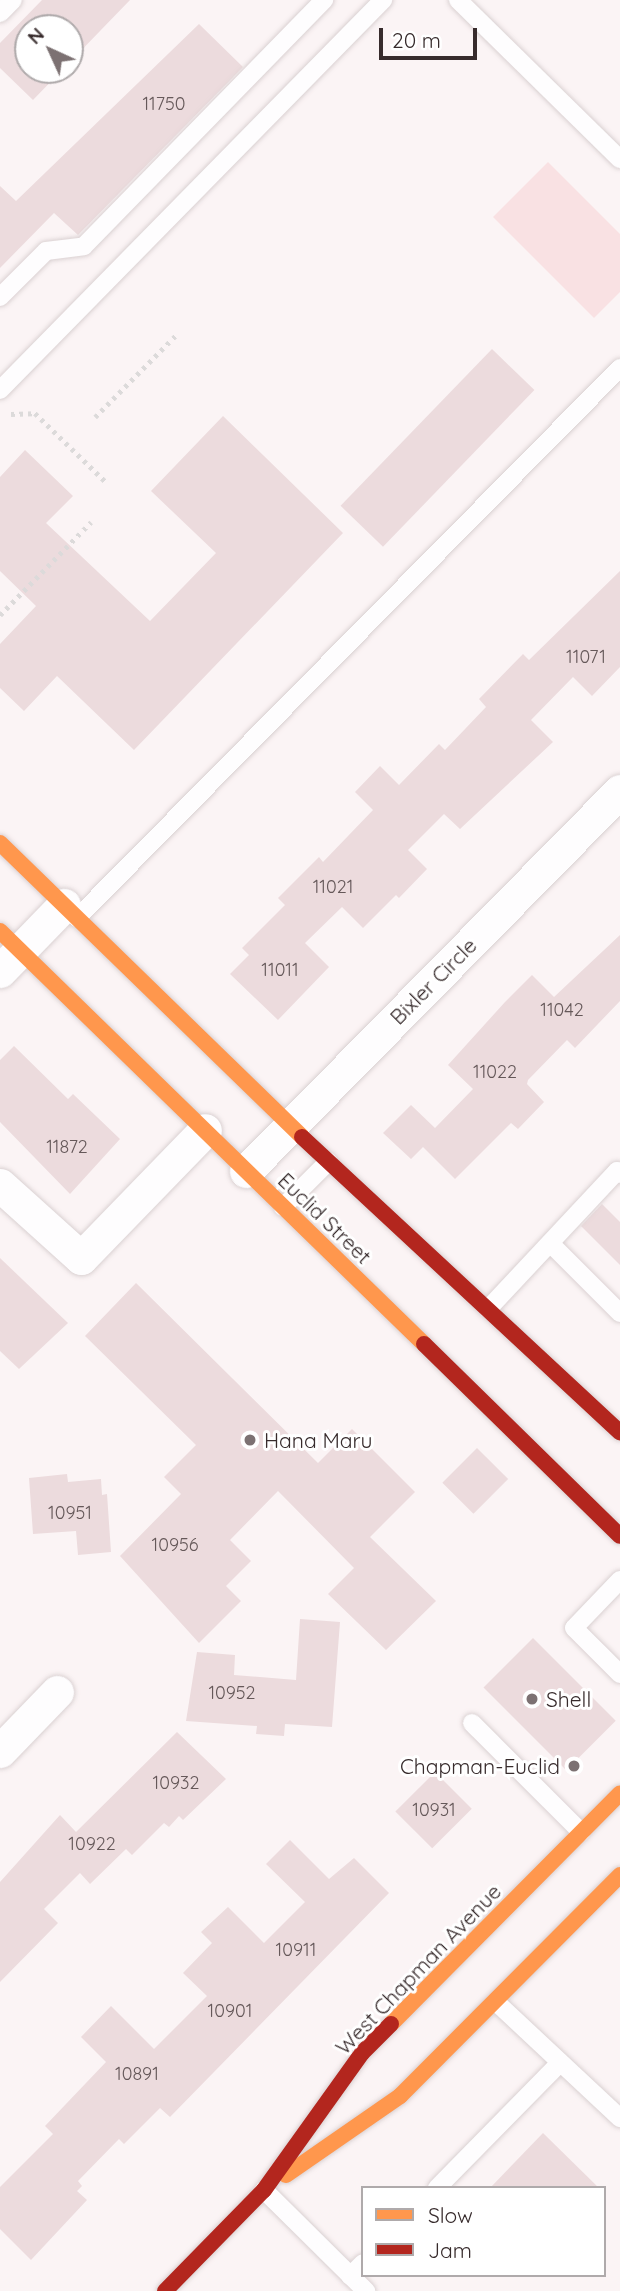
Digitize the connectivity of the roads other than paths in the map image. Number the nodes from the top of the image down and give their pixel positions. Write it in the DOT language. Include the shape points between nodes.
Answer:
graph roads {
  1 [pos="13,0"];
  2 [pos="324,0"];
  3 [pos="383,0"];
  4 [pos="458,0"];
  5 [pos="0,13"];
  6 [pos="620,159"];
  7 [pos="0,297"];
  8 [pos="620,368"];
  9 [pos="0,390"];
  10 [pos="620,791"];
  11 [pos="0,842"];
  12 [pos="70,911"];
  13 [pos="7,951"];
  14 [pos="290,1125"];
  15 [pos="205,1130"];
  16 [pos="328,1162"];
  17 [pos="246,1171"];
  18 [pos="620,1174"];
  19 [pos="0,1185"];
  20 [pos="283,1207"];
  21 [pos="550,1243"];
  22 [pos="488,1309"];
  23 [pos="620,1313"];
  24 [pos="618,1426"];
  25 [pos="620,1536"];
  26 [pos="620,1580"];
  27 [pos="620,1674"];
  28 [pos="57,1692"];
  29 [pos="472,1723"];
  30 [pos="0,1751"];
  31 [pos="620,1793"];
  32 [pos="581,1832"];
  33 [pos="620,1875"];
  34 [pos="496,2002"];
  35 [pos="560,2063"];
  36 [pos="620,2118"];
  37 [pos="439,2186"];
  38 [pos="264,2190"];
  39 [pos="357,2270"];
  40 [pos="164,2291"];
  41 [pos="366,2291"];
  1 -- 5 [label="lane"];
  2 -- 7 [label="lane" via="84,246 46,251"];
  3 -- 9 [label="lane"];
  4 -- 6 [label="lane"];
  8 -- 12 [label="lane"];
  10 -- 14 [label="street, Bixler Circle"];
  11 -- 12 [label="main road, Euclid Street"];
  12 -- 13 [label="street"];
  12 -- 14 [label="main road, Euclid Street"];
  13 -- 15 [label="main road, Euclid Street"];
  14 -- 16 [label="main road, Euclid Street"];
  14 -- 17 [label="street, Bixler Circle"];
  15 -- 17 [label="main road, Euclid Street"];
  15 -- 19 [label="street" via="80,1258"];
  16 -- 20 [label="lane"];
  16 -- 22 [label="main road, Euclid Street"];
  17 -- 20 [label="main road, Euclid Street"];
  18 -- 21 [label="lane" via="617,1171"];
  20 -- 25 [label="main road, Euclid Street"];
  21 -- 22 [label="lane"];
  21 -- 23 [label="lane"];
  22 -- 24 [label="main road, Euclid Street"];
  26 -- 27 [label="lane" via="574,1628"];
  28 -- 30 [label="street"];
  29 -- 32 [label="lane"];
  31 -- 32 [label="main road, West Chapman Avenue"];
  32 -- 38 [label="main road, West Chapman Avenue" via="362,2053"];
  33 -- 34 [label="main road, West Chapman Avenue"];
  34 -- 35 [label="lane"];
  34 -- 38 [label="main road, West Chapman Avenue" via="400,2096"];
  35 -- 36 [label="lane"];
  35 -- 37 [label="lane"];
  38 -- 39 [label="lane"];
  38 -- 40 [label="main road, West Chapman Avenue"];
  39 -- 41 [label="lane"];
}
